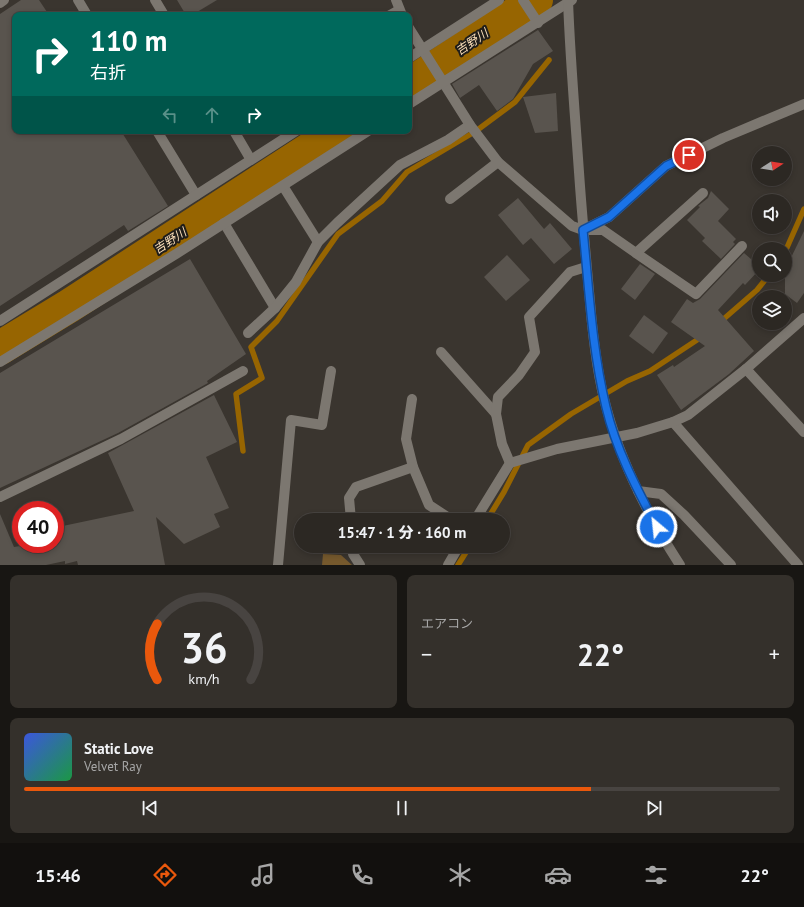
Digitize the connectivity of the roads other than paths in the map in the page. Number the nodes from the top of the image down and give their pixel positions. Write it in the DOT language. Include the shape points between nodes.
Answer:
graph roads {
  1 [pos="4,0"];
  2 [pos="78,0"];
  3 [pos="155,0"];
  4 [pos="396,0"];
  5 [pos="499,0"];
  6 [pos="523,0"];
  7 [pos="569,1"];
  8 [pos="0,3"];
  9 [pos="85,12"];
  10 [pos="162,12"];
  11 [pos="397,12"];
  12 [pos="536,20"];
  13 [pos="412,33"];
  14 [pos="423,52"];
  15 [pos="412,57"];
  16 [pos="441,79"];
  17 [pos="412,102"];
  18 [pos="804,104"];
  19 [pos="470,125"];
  20 [pos="159,134"];
  21 [pos="236,134"];
  22 [pos="291,134"];
  23 [pos="363,134"];
  24 [pos="252,160"];
  25 [pos="498,162"];
  26 [pos="283,186"];
  27 [pos="702,194"];
  28 [pos="196,195"];
  29 [pos="450,199"];
  30 [pos="224,223"];
  31 [pos="583,230"];
  32 [pos="318,242"];
  33 [pos="742,246"];
  34 [pos="636,253"];
  35 [pos="586,267"];
  36 [pos="275,308"];
  37 [pos="804,318"];
  38 [pos="0,321"];
  39 [pos="248,333"];
  40 [pos="440,352"];
  41 [pos="0,362"];
  42 [pos="746,369"];
  43 [pos="243,371"];
  44 [pos="331,371"];
  45 [pos="412,399"];
  46 [pos="496,414"];
  47 [pos="673,422"];
  48 [pos="804,432"];
  49 [pos="616,438"];
  50 [pos="510,463"];
  51 [pos="412,467"];
  52 [pos="638,491"];
  53 [pos="0,498"];
  54 [pos="350,513"];
  55 [pos="441,513"];
  56 [pos="479,513"];
  57 [pos="353,553"];
  58 [pos="455,553"];
  59 [pos="278,565"];
  60 [pos="360,565"];
  61 [pos="448,565"];
  62 [pos="680,565"];
  63 [pos="731,565"];
  64 [pos="798,565"];
  1 -- 8 [label="street"];
  2 -- 9 [label="street"];
  3 -- 10 [label="street"];
  4 -- 11 [label="street"];
  5 -- 14 [label="street"];
  6 -- 12 [label="street"];
  7 -- 12 [label="street"];
  7 -- 31 [label="street"];
  12 -- 16 [label="street"];
  13 -- 14 [label="street"];
  14 -- 15 [label="street"];
  14 -- 16 [label="street"];
  16 -- 17 [label="street"];
  16 -- 19 [label="street"];
  18 -- 31 [label="street" via="723,138 666,166 609,217"];
  19 -- 25 [label="street"];
  19 -- 32 [label="street" via="448,140 400,165"];
  20 -- 28 [label="street"];
  21 -- 24 [label="street"];
  22 -- 24 [label="street"];
  23 -- 26 [label="street"];
  24 -- 28 [label="street"];
  25 -- 29 [label="street"];
  25 -- 31 [label="street" via="572,226"];
  26 -- 30 [label="street"];
  26 -- 32 [label="street"];
  27 -- 34 [label="street"];
  28 -- 38 [label="street"];
  30 -- 36 [label="street"];
  30 -- 41 [label="street"];
  31 -- 34 [label="street" via="603,230"];
  31 -- 35 [label="street"];
  32 -- 36 [label="street" via="296,282"];
  33 -- 34 [label="street" via="696,294"];
  35 -- 46 [label="street" via="570,272 529,317 535,352 519,375 498,397"];
  35 -- 49 [label="street" via="601,380 606,408"];
  36 -- 39 [label="street"];
  37 -- 42 [label="street"];
  40 -- 46 [label="street"];
  42 -- 47 [label="street" via="688,415"];
  42 -- 48 [label="street"];
  43 -- 53 [label="street" via="121,439"];
  44 -- 59 [label="street" via="322,425 292,420"];
  45 -- 51 [label="street" via="406,438"];
  46 -- 50 [label="street" via="502,444"];
  47 -- 49 [label="street"];
  47 -- 64 [label="street"];
  49 -- 50 [label="street" via="558,448"];
  49 -- 52 [label="street"];
  50 -- 56 [label="street"];
  51 -- 54 [label="street" via="356,487 349,498"];
  51 -- 55 [label="street" via="429,505"];
  52 -- 62 [label="street" via="663,540"];
  52 -- 63 [label="street" via="661,494"];
  57 -- 60 [label="street"];
  58 -- 61 [label="street"];
}
